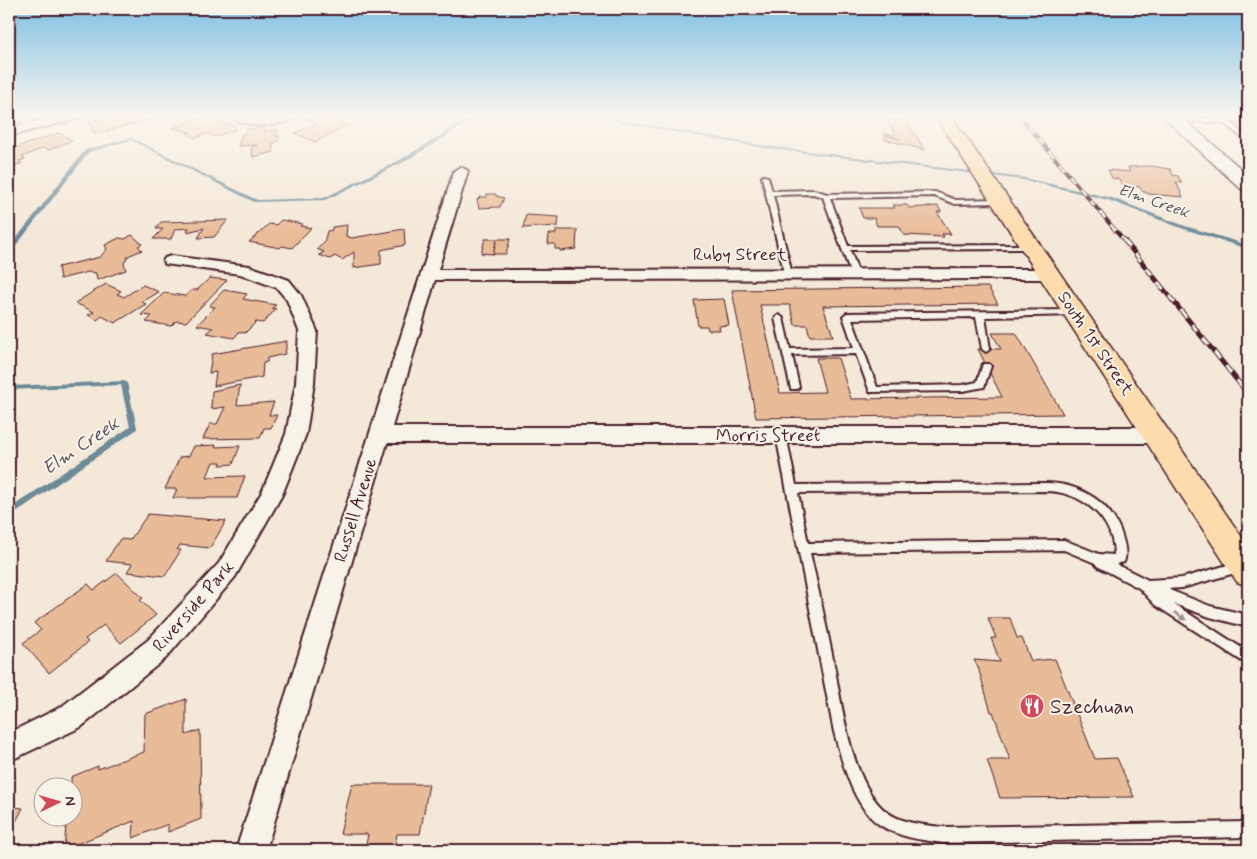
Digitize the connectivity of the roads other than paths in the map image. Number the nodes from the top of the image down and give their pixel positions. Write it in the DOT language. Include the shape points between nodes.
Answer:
graph roads {
  1 [pos="969,154"];
  2 [pos="1214,154"];
  3 [pos="462,171"];
  4 [pos="765,177"];
  5 [pos="1246,182"];
  6 [pos="769,192"];
  7 [pos="826,196"];
  8 [pos="998,199"];
  9 [pos="1031,246"];
  10 [pos="845,248"];
  11 [pos="171,261"];
  12 [pos="788,274"];
  13 [pos="855,274"];
  14 [pos="1050,274"];
  15 [pos="430,275"];
  16 [pos="1075,313"];
  17 [pos="980,314"];
  18 [pos="779,318"];
  19 [pos="986,349"];
  20 [pos="860,351"];
  21 [pos="786,352"];
  22 [pos="986,366"];
  23 [pos="794,387"];
  24 [pos="378,435"];
  25 [pos="780,435"];
  26 [pos="1157,435"];
  27 [pos="792,489"];
  28 [pos="804,548"];
  29 [pos="1096,559"];
  30 [pos="1246,569"];
  31 [pos="1143,584"];
  32 [pos="1248,621"];
  33 [pos="1248,659"];
  34 [pos="9,747"];
  35 [pos="1248,830"];
  36 [pos="251,850"];
  1 -- 8 [label="main road, South 1st Street"];
  2 -- 5 [label="main road"];
  3 -- 15 [label="street, Russell Avenue"];
  4 -- 6 [label="lane"];
  6 -- 7 [label="lane" via="814,192"];
  6 -- 12 [label="lane"];
  7 -- 8 [label="lane" via="935,194 954,202"];
  7 -- 10 [label="lane"];
  8 -- 9 [label="main road, South 1st Street"];
  9 -- 10 [label="lane"];
  9 -- 14 [label="main road, South 1st Street"];
  10 -- 13 [label="lane"];
  11 -- 34 [label="street, Riverside Park" via="243,269 283,284 295,299 308,331 305,384 296,434 271,495 227,570 157,649 71,717"];
  12 -- 13 [label="street, Ruby Street"];
  12 -- 15 [label="street, Ruby Street"];
  13 -- 14 [label="street, Ruby Street"];
  14 -- 16 [label="main road, South 1st Street"];
  15 -- 24 [label="street, Russell Avenue"];
  16 -- 17 [label="lane"];
  16 -- 26 [label="main road, South 1st Street"];
  17 -- 19 [label="lane"];
  17 -- 20 [label="lane" via="847,316"];
  18 -- 21 [label="lane"];
  20 -- 21 [label="lane"];
  20 -- 22 [label="lane" via="873,390 981,385"];
  21 -- 23 [label="lane"];
  24 -- 25 [label="street, Morris Street"];
  24 -- 36 [label="street, Russell Avenue"];
  25 -- 26 [label="street, Morris Street"];
  25 -- 27 [label="lane"];
  26 -- 30 [label="main road, South 1st Street"];
  27 -- 28 [label="lane"];
  27 -- 29 [label="lane" via="1068,489 1098,507 1117,532 1120,558 1113,561"];
  28 -- 29 [label="lane" via="1064,545 1084,551"];
  28 -- 35 [label="lane" via="842,733 858,783 872,808 888,821 923,834 943,835"];
  29 -- 31 [label="lane"];
  30 -- 31 [label="lane" via="1182,583"];
  31 -- 32 [label="lane" via="1191,604"];
  31 -- 33 [label="lane, one-way" via="1158,601"];
}
